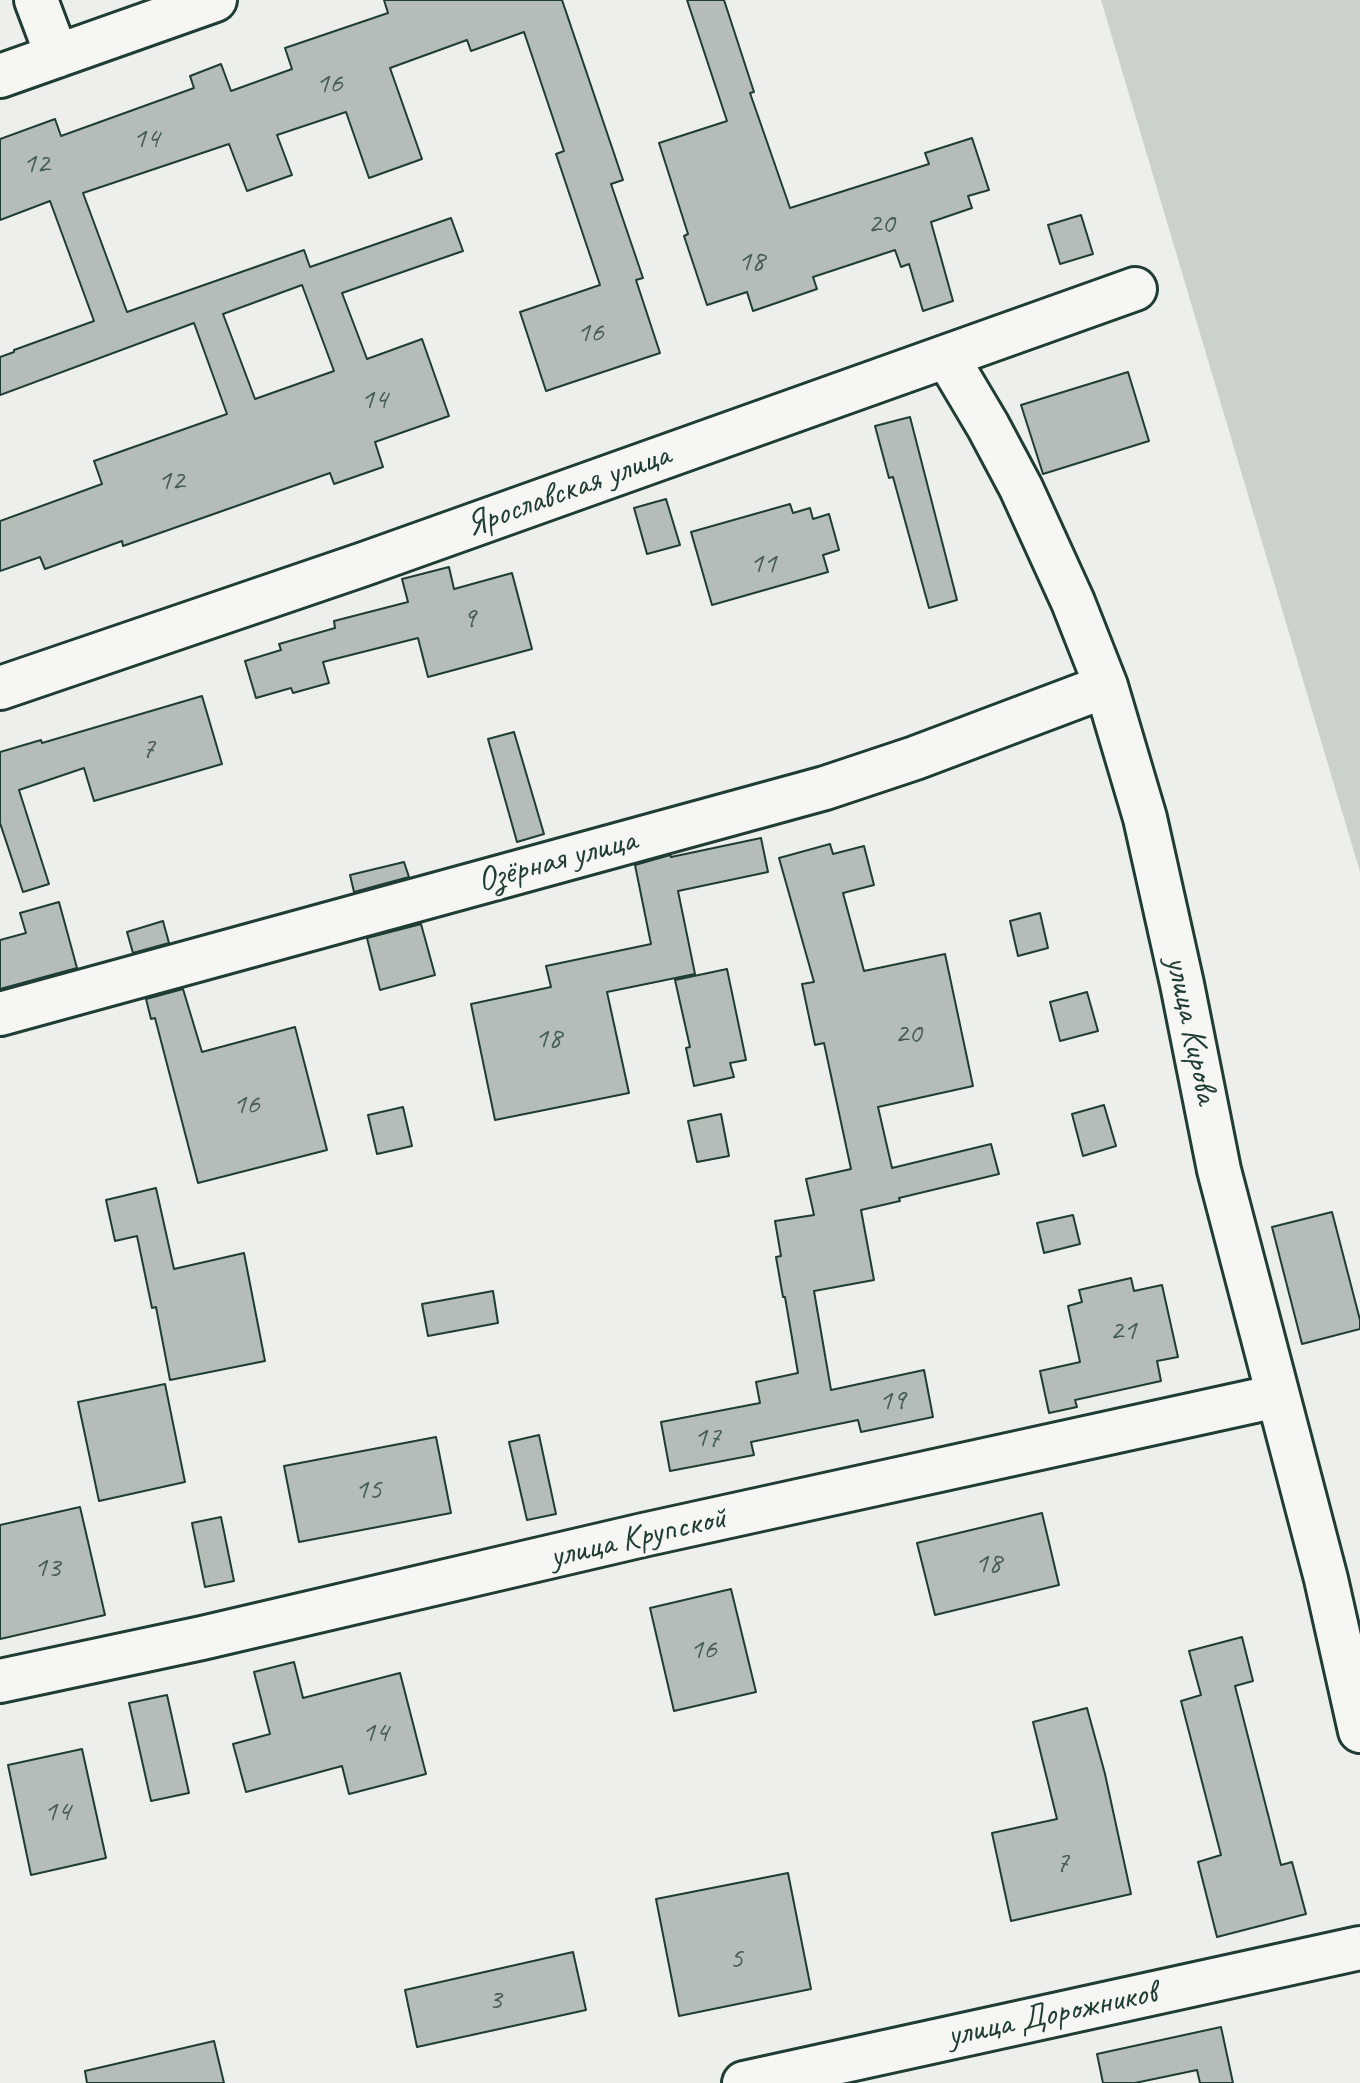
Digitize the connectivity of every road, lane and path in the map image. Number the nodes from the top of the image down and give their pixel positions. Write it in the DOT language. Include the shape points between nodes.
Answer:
graph roads {
  1 [pos="36,0"];
  2 [pos="215,0"];
  3 [pos="57,56"];
  4 [pos="0,76"];
  5 [pos="1135,289"];
  6 [pos="947,357"];
  7 [pos="1106,686"];
  8 [pos="0,688"];
  9 [pos="0,1014"];
  10 [pos="1277,1396"];
  11 [pos="0,1681"];
  12 [pos="1360,1731"];
  13 [pos="1360,1948"];
  14 [pos="744,2083"];
  1 -- 3 [label="street"];
  2 -- 3 [label="street"];
  3 -- 4 [label="street"];
  5 -- 6 [label="street, Ярославская улица"];
  6 -- 7 [label="street, улица Кирова" via="1021,488"];
  6 -- 8 [label="street, Ярославская улица"];
  7 -- 9 [label="street, Озёрная улица" via="825,788"];
  7 -- 10 [label="street, улица Кирова" via="1145,818 1219,1170"];
  10 -- 11 [label="street, улица Крупской"];
  10 -- 12 [label="street, улица Кирова"];
  13 -- 14 [label="street, улица Дорожников"];
}
